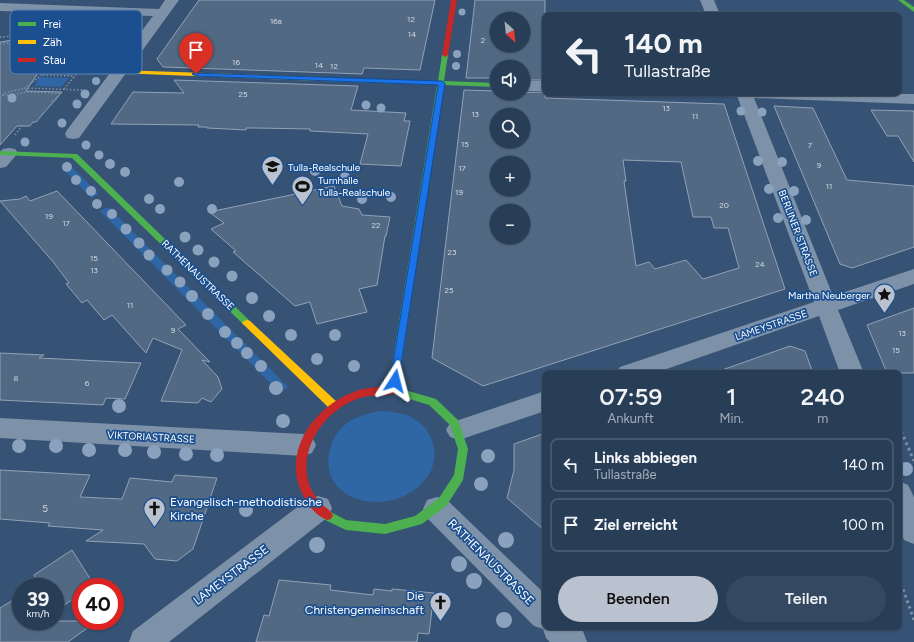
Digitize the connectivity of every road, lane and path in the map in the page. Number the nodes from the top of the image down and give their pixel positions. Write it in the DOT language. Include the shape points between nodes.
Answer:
graph roads {
  1 [pos="172,0"];
  2 [pos="454,0"];
  3 [pos="707,0"];
  4 [pos="901,0"];
  5 [pos="0,7"];
  6 [pos="93,10"];
  7 [pos="914,10"];
  8 [pos="142,12"];
  9 [pos="155,12"];
  10 [pos="712,12"];
  11 [pos="10,36"];
  12 [pos="0,37"];
  13 [pos="142,40"];
  14 [pos="0,43"];
  15 [pos="10,43"];
  16 [pos="142,73"];
  17 [pos="118,74"];
  18 [pos="42,75"];
  19 [pos="74,76"];
  20 [pos="442,83"];
  21 [pos="490,85"];
  22 [pos="530,86"];
  23 [pos="542,86"];
  24 [pos="25,88"];
  25 [pos="3,95"];
  26 [pos="747,96"];
  27 [pos="847,96"];
  28 [pos="0,98"];
  29 [pos="914,98"];
  30 [pos="52,101"];
  31 [pos="73,134"];
  32 [pos="3,156"];
  33 [pos="914,276"];
  34 [pos="826,306"];
  35 [pos="637,370"];
  36 [pos="851,370"];
  37 [pos="393,390"];
  38 [pos="542,402"];
  39 [pos="334,406"];
  40 [pos="0,428"];
  41 [pos="459,430"];
  42 [pos="902,433"];
  43 [pos="303,445"];
  44 [pos="914,461"];
  45 [pos="902,501"];
  46 [pos="318,508"];
  47 [pos="437,509"];
  48 [pos="914,531"];
  49 [pos="902,586"];
  50 [pos="542,612"];
  51 [pos="914,620"];
  52 [pos="560,630"];
  53 [pos="144,642"];
  54 [pos="572,642"];
  1 -- 13 [label="street"];
  2 -- 20 [label="street"];
  3 -- 10 [label="street"];
  4 -- 7 [label="street"];
  5 -- 6 [label="street"];
  8 -- 9 [label="street"];
  11 -- 12 [label="path"];
  14 -- 15 [label="path"];
  16 -- 20 [label="street"];
  17 -- 31 [label="street"];
  18 -- 19 [label="path"];
  18 -- 24 [label="path"];
  19 -- 24 [label="path" via="63,89"];
  20 -- 21 [label="street"];
  20 -- 37 [label="street"];
  22 -- 23 [label="street"];
  24 -- 25 [label="path"];
  25 -- 28 [label="path"];
  25 -- 30 [label="path" via="26,92 59,93"];
  26 -- 34 [label="street, BERLINER STRASSE"];
  27 -- 29 [label="street"];
  32 -- 39 [label="street, RATHENAUSTRASSE" via="74,156"];
  33 -- 34 [label="street, LAMEYSTRASSE"];
  34 -- 35 [label="street, LAMEYSTRASSE"];
  34 -- 36 [label="street, BERLINER STRASSE"];
  37 -- 39 [label="street" via="372,391 353,396"];
  37 -- 41 [label="street" via="414,394 433,402 448,414"];
  38 -- 41 [label="street"];
  39 -- 43 [label="street" via="310,430"];
  40 -- 43 [label="street, VIKTORIASTRASSE"];
  41 -- 47 [label="street" via="464,450 462,471 453,491"];
  42 -- 44 [label="path"];
  43 -- 46 [label="street" via="299,467 304,489"];
  45 -- 48 [label="street"];
  46 -- 47 [label="street" via="338,522 362,529 389,530 415,522"];
  46 -- 53 [label="street, LAMEYSTRASSE"];
  47 -- 50 [label="street, RATHENAUSTRASSE"];
  49 -- 51 [label="path"];
  52 -- 54 [label="street"];
}
